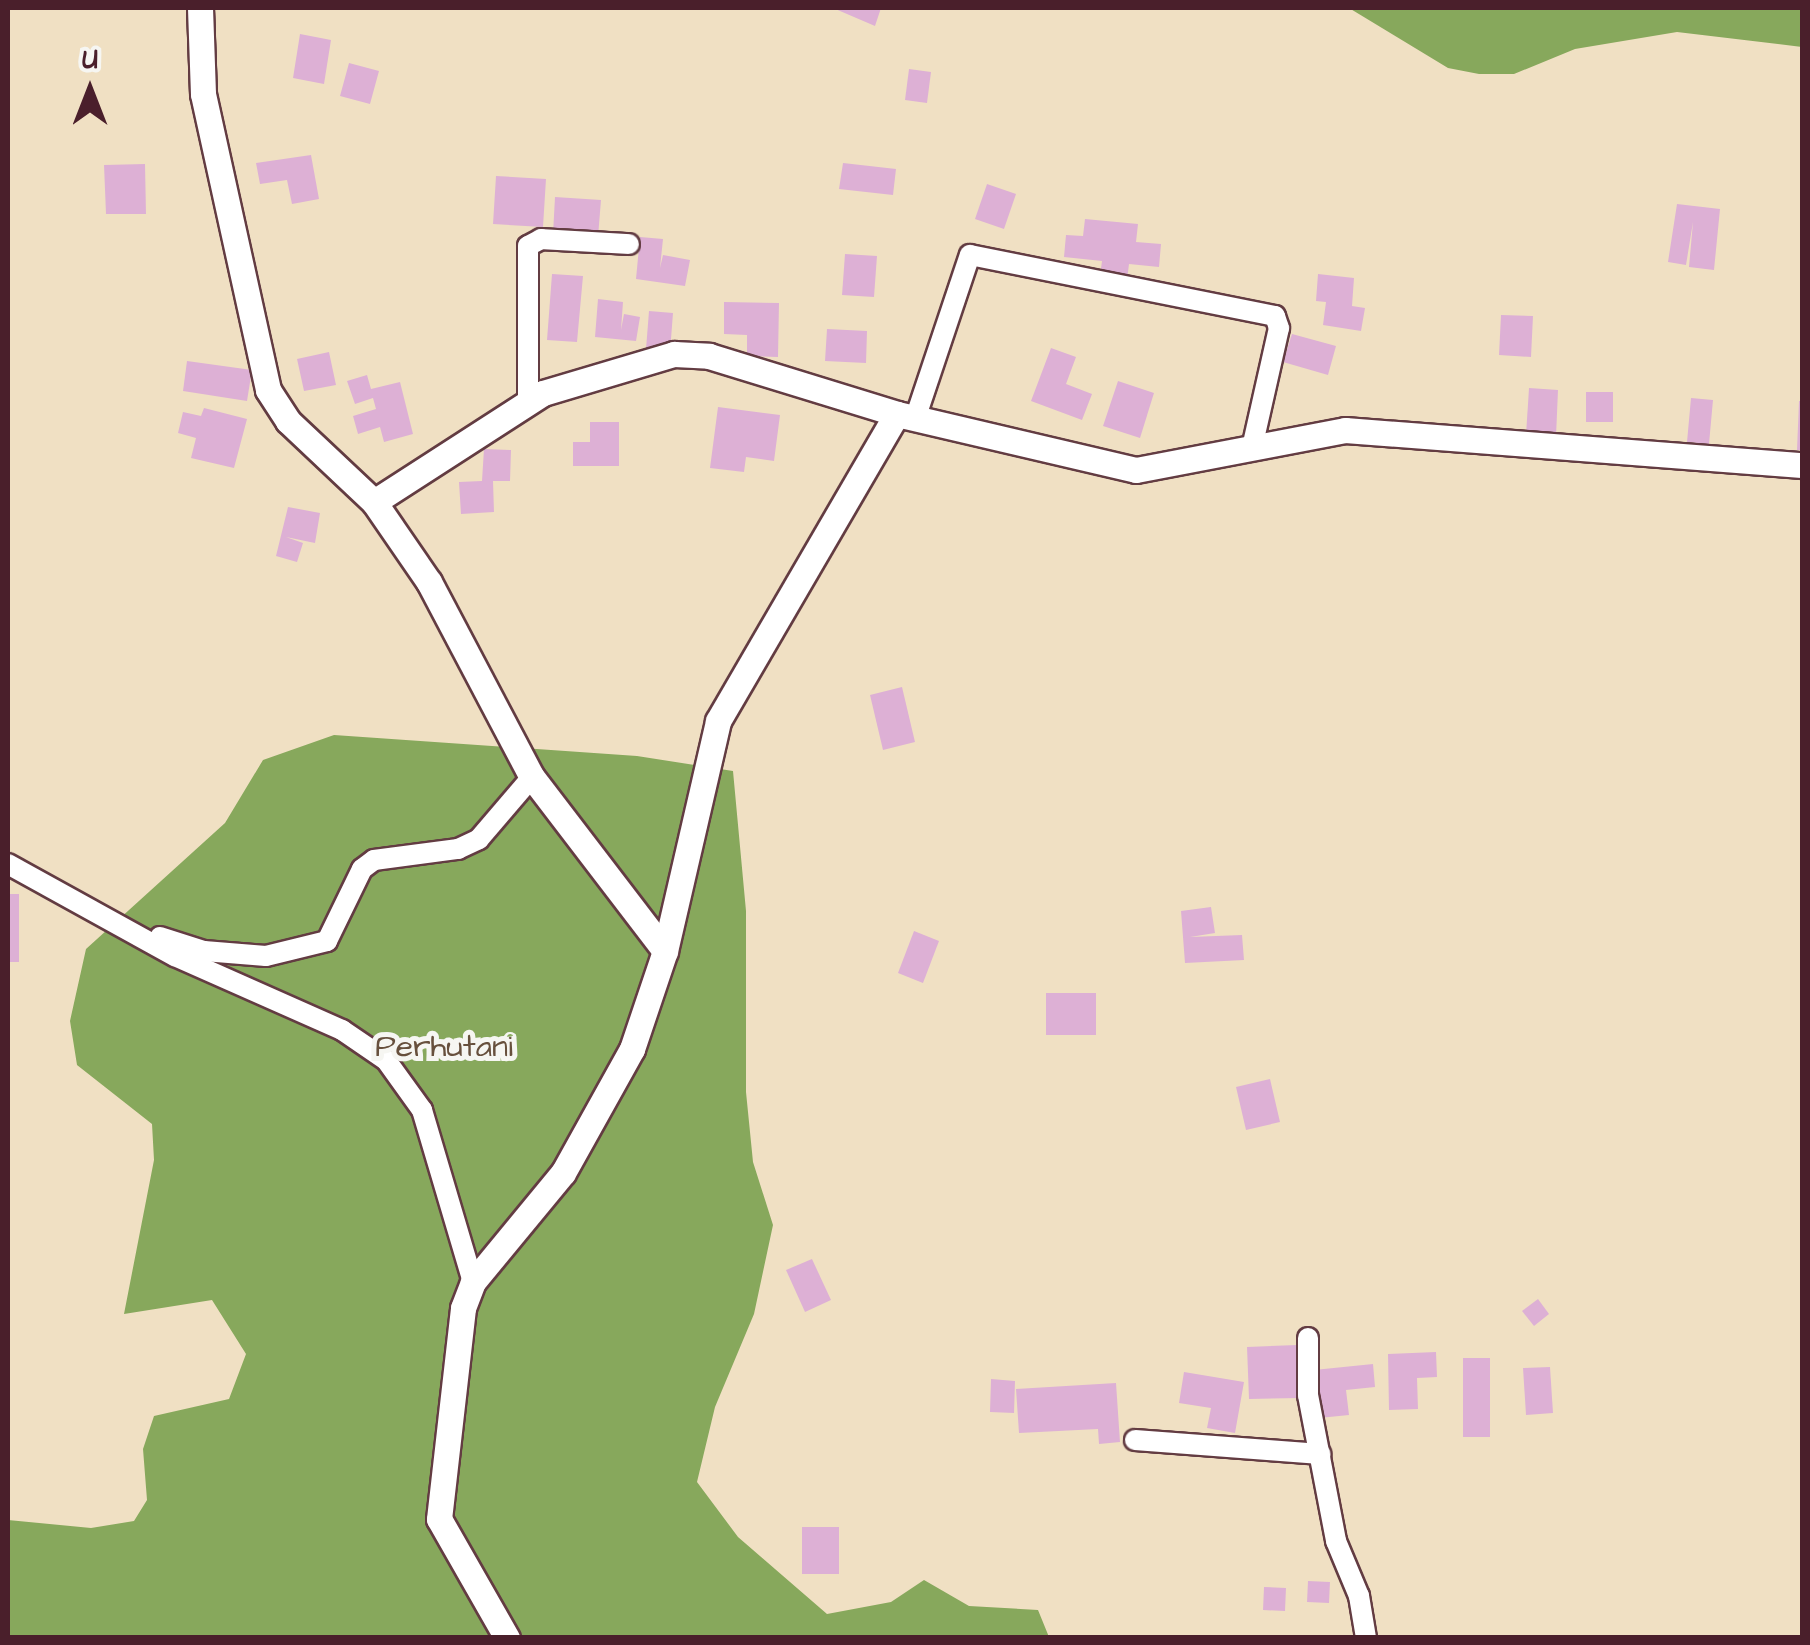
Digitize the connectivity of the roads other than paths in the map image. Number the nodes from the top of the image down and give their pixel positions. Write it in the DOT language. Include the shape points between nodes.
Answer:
graph roads {
  1 [pos="200,8"];
  2 [pos="629,244"];
  3 [pos="528,401"];
  4 [pos="906,416"];
  5 [pos="1253,443"];
  6 [pos="1802,465"];
  7 [pos="374,502"];
  8 [pos="532,778"];
  9 [pos="8,864"];
  10 [pos="124,928"];
  11 [pos="665,951"];
  12 [pos="473,1282"];
  13 [pos="1308,1338"];
  14 [pos="1136,1440"];
  15 [pos="1320,1454"];
  16 [pos="507,1638"];
  17 [pos="1366,1638"];
  1 -- 7 [label="street" via="203,94 268,390 288,421"];
  2 -- 3 [label="street" via="541,238 528,246"];
  3 -- 4 [label="street" via="657,356 692,354"];
  3 -- 7 [label="street"];
  4 -- 5 [label="street" via="1136,470 1179,466"];
  4 -- 5 [label="street" via="970,254 1275,316 1279,328"];
  4 -- 11 [label="street" via="727,700"];
  5 -- 6 [label="street" via="1314,432 1379,431"];
  7 -- 8 [label="street" via="428,582"];
  8 -- 10 [label="street" via="479,840 374,860 362,869 327,941 266,956 204,951"];
  8 -- 11 [label="street"];
  9 -- 10 [label="street"];
  10 -- 12 [label="street" via="342,1030 402,1075 431,1132"];
  11 -- 12 [label="street" via="632,1048 592,1124 544,1200"];
  12 -- 16 [label="street" via="457,1333 439,1519"];
  13 -- 15 [label="street" via="1308,1395"];
  14 -- 15 [label="street"];
  15 -- 17 [label="street" via="1336,1540 1359,1596"];
}
